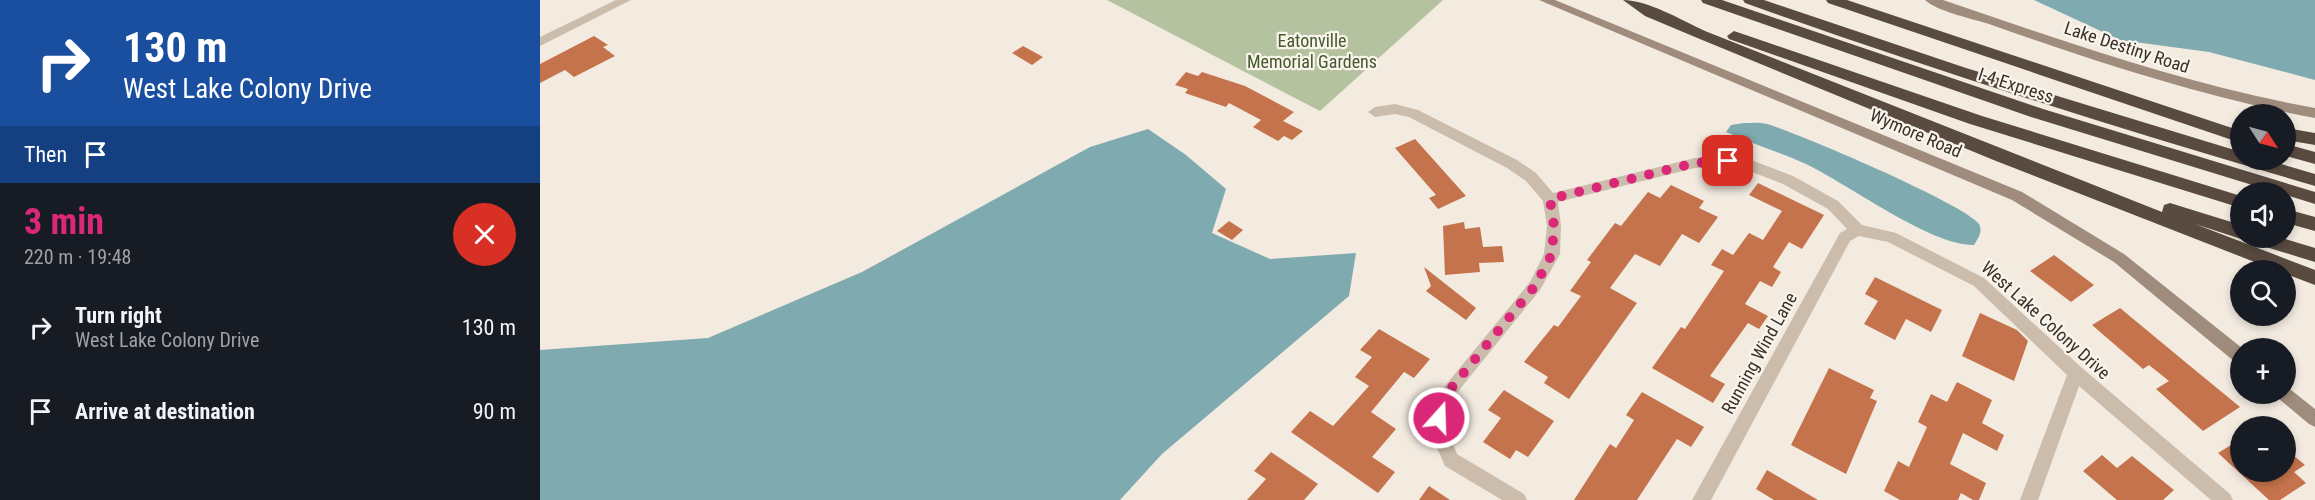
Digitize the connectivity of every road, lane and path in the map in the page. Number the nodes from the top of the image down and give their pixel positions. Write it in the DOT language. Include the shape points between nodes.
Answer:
graph roads {
  1 [pos="625,0"];
  2 [pos="1545,0"];
  3 [pos="1630,0"];
  4 [pos="1640,0"];
  5 [pos="1708,0"];
  6 [pos="1750,0"];
  7 [pos="1833,0"];
  8 [pos="1931,0"];
  9 [pos="1923,32"];
  10 [pos="540,42"];
  11 [pos="1375,112"];
  12 [pos="2315,114"];
  13 [pos="2230,121"];
  14 [pos="2230,133"];
  15 [pos="2296,136"];
  16 [pos="2315,139"];
  17 [pos="2296,153"];
  18 [pos="2002,157"];
  19 [pos="2315,158"];
  20 [pos="2315,180"];
  21 [pos="2315,198"];
  22 [pos="1550,199"];
  23 [pos="2230,199"];
  24 [pos="2296,219"];
  25 [pos="2315,224"];
  26 [pos="2230,229"];
  27 [pos="1857,230"];
  28 [pos="2292,248"];
  29 [pos="2315,255"];
  30 [pos="2315,278"];
  31 [pos="2230,348"];
  32 [pos="2076,374"];
  33 [pos="2296,403"];
  34 [pos="2315,419"];
  35 [pos="1518,500"];
  36 [pos="1701,500"];
  37 [pos="2029,500"];
  38 [pos="2224,500"];
  1 -- 10 [label="street"];
  2 -- 31 [label="main road, Wymore Road" via="2017,196 2119,258"];
  3 -- 18 [label="highway" via="1650,13"];
  4 -- 23 [label="highway" via="1965,116"];
  5 -- 21 [label="highway, I-4 Express" via="2037,113"];
  6 -- 20 [label="highway, I-4 Express" via="2174,141"];
  7 -- 9 [label="highway"];
  8 -- 12 [label="main road, Lake Destiny Road" via="2188,86"];
  9 -- 13 [label="highway"];
  9 -- 14 [label="highway"];
  11 -- 22 [label="street" via="1413,113 1512,164 1531,177"];
  15 -- 16 [label="highway"];
  17 -- 19 [label="highway"];
  18 -- 26 [label="highway"];
  18 -- 30 [label="highway"];
  22 -- 27 [label="street" via="1695,163 1728,161 1788,180 1833,205"];
  22 -- 35 [label="street" via="1554,226 1552,254 1535,286 1439,403 1439,432 1451,460"];
  24 -- 25 [label="highway"];
  27 -- 32 [label="street, West Lake Colony Drive" via="1891,237 1979,282"];
  27 -- 36 [label="street, Running Wind Lane" via="1845,237"];
  28 -- 29 [label="highway"];
  32 -- 37 [label="street"];
  32 -- 38 [label="street, West Lake Colony Drive"];
  33 -- 34 [label="main road"];
}
